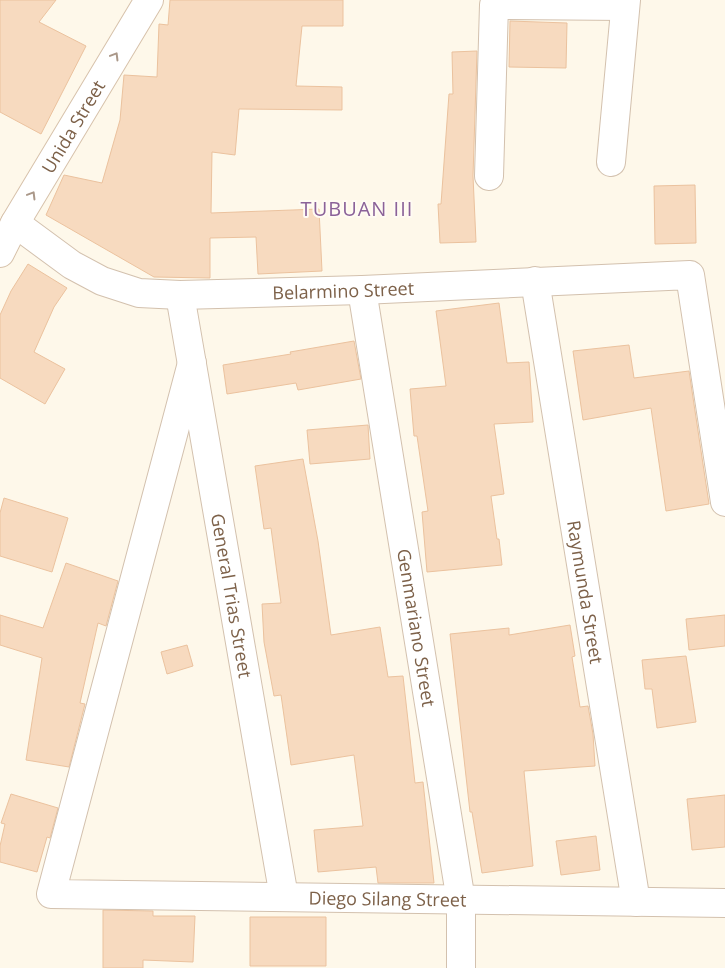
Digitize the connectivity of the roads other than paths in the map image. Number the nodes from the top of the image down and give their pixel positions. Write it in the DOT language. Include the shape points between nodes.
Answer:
graph roads {
  1 [pos="148,0"];
  2 [pos="626,3"];
  3 [pos="611,162"];
  4 [pos="489,176"];
  5 [pos="15,223"];
  6 [pos="0,253"];
  7 [pos="535,281"];
  8 [pos="362,290"];
  9 [pos="180,295"];
  10 [pos="192,364"];
  11 [pos="725,502"];
  12 [pos="284,897"];
  13 [pos="461,901"];
  14 [pos="636,902"];
  15 [pos="725,903"];
  16 [pos="461,968"];
  5 -- 1 [label="street, Unida Street, one-way"];
  2 -- 3 [label="street"];
  2 -- 4 [label="street" via="494,5"];
  5 -- 6 [label="street, Unida Street"];
  5 -- 9 [label="street, Belarmino Street" via="72,265 102,280 139,293"];
  7 -- 8 [label="street, Belarmino Street"];
  7 -- 11 [label="street, Belarmino Street" via="690,275"];
  7 -- 14 [label="street, Raymunda Street"];
  8 -- 9 [label="street, Belarmino Street"];
  8 -- 13 [label="street, Genmariano Street"];
  9 -- 10 [label="street, General Trias Street"];
  10 -- 12 [label="street, General Trias Street"];
  10 -- 12 [label="street, Diego Silang Street" via="51,894"];
  12 -- 13 [label="street, Diego Silang Street"];
  13 -- 14 [label="street, Diego Silang Street"];
  13 -- 16 [label="street, Genmariano Street"];
  14 -- 15 [label="street, Diego Silang Street"];
}
